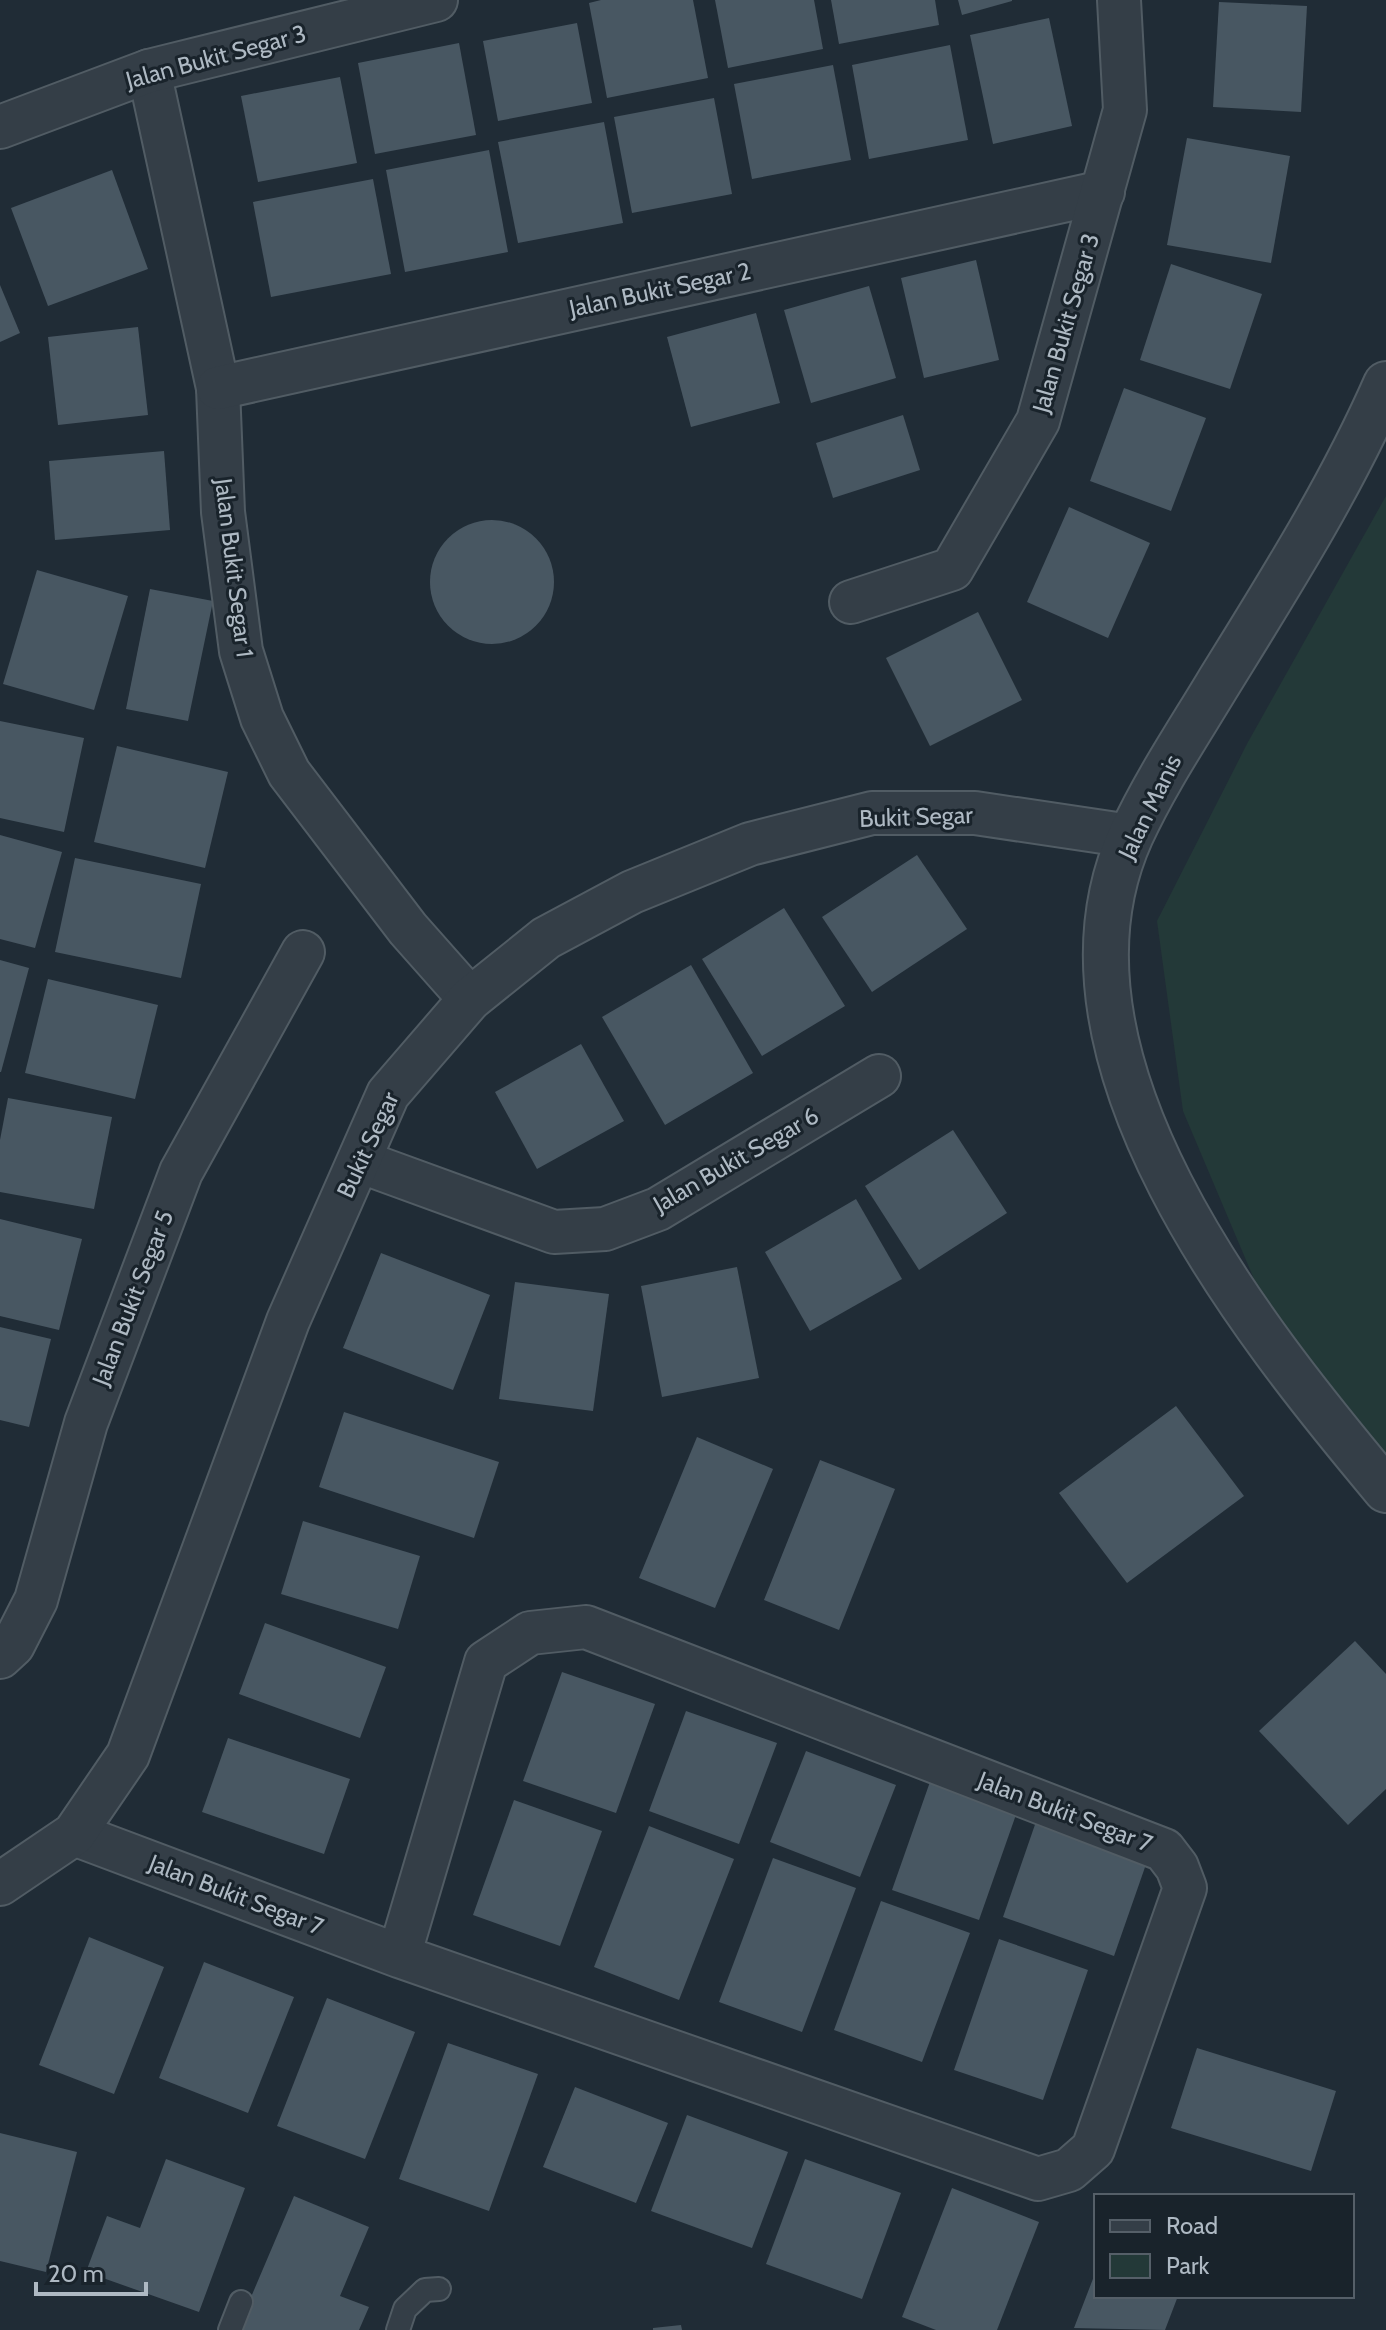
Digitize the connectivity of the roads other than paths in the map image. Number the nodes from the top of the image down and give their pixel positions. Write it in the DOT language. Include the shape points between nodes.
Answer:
graph roads {
  1 [pos="436,0"];
  2 [pos="1119,0"];
  3 [pos="149,71"];
  4 [pos="0,127"];
  5 [pos="1103,192"];
  6 [pos="1386,384"];
  7 [pos="218,388"];
  8 [pos="851,602"];
  9 [pos="1130,836"];
  10 [pos="303,952"];
  11 [pos="470,999"];
  12 [pos="879,1076"];
  13 [pos="359,1161"];
  14 [pos="1386,1490"];
  15 [pos="0,1657"];
  16 [pos="74,1834"];
  17 [pos="0,1884"];
  18 [pos="399,1956"];
  19 [pos="439,2289"];
  20 [pos="241,2302"];
  21 [pos="230,2330"];
  22 [pos="398,2330"];
  1 -- 3 [label="street, Jalan Bukit Segar 3"];
  2 -- 5 [label="street, Jalan Bukit Segar 3" via="1125,110"];
  3 -- 4 [label="street, Jalan Bukit Segar 3"];
  3 -- 7 [label="street, Jalan Bukit Segar 1"];
  5 -- 7 [label="street, Jalan Bukit Segar 2"];
  5 -- 8 [label="street, Jalan Bukit Segar 3" via="1038,421 952,569"];
  6 -- 9 [label="street, Jalan Manis" via="1326,507"];
  7 -- 11 [label="street, Jalan Bukit Segar 1" via="223,512 241,651 262,718 289,773 408,929"];
  9 -- 11 [label="street, Bukit Segar" via="975,813 872,813 750,844 632,892 546,938"];
  9 -- 14 [label="street, Jalan Manis" via="1110,899 1106,963 1112,1032 1139,1115 1187,1215 1247,1313"];
  10 -- 15 [label="street, Jalan Bukit Segar 5" via="181,1172 86,1423 36,1600 13,1645"];
  11 -- 13 [label="street, Bukit Segar" via="388,1094"];
  12 -- 13 [label="street, Jalan Bukit Segar 6" via="658,1209 605,1229 554,1232"];
  13 -- 16 [label="street, Bukit Segar" via="288,1321 128,1755"];
  16 -- 17 [label="street, Bukit Segar"];
  16 -- 18 [label="street, Jalan Bukit Segar 7"];
  18 -- 18 [label="street, Jalan Bukit Segar 7" via="486,1662 530,1633 586,1627 1164,1850 1185,1888 1093,2149 1069,2170 1038,2179"];
  19 -- 22 [label="lane" via="425,2290 405,2309"];
  20 -- 21 [label="lane"];
}
